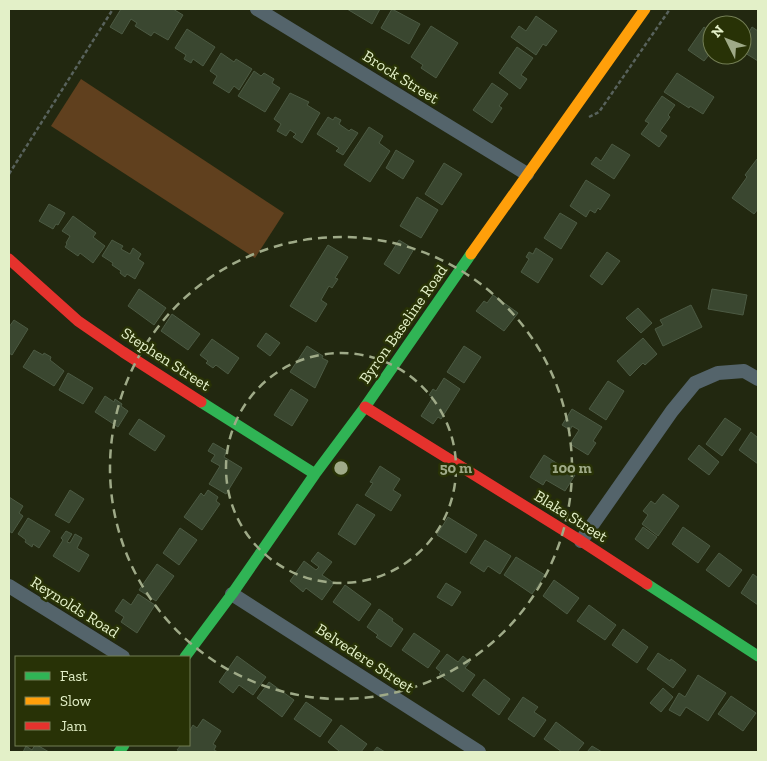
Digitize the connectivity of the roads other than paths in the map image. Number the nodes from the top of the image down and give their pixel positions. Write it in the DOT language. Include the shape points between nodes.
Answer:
graph roads {
  1 [pos="257,9"];
  2 [pos="645,9"];
  3 [pos="527,174"];
  4 [pos="9,259"];
  5 [pos="758,379"];
  6 [pos="365,407"];
  7 [pos="315,474"];
  8 [pos="580,541"];
  9 [pos="9,586"];
  10 [pos="232,594"];
  11 [pos="121,656"];
  12 [pos="186,656"];
  13 [pos="758,656"];
  14 [pos="479,752"];
  1 -- 3 [label="street, Brock Street"];
  2 -- 3 [label="street, Byron Baseline Road"];
  3 -- 6 [label="street, Byron Baseline Road"];
  4 -- 7 [label="street, Stephen Street" via="78,321"];
  5 -- 8 [label="street" via="744,371 718,373 695,383"];
  6 -- 7 [label="street, Byron Baseline Road"];
  6 -- 8 [label="street, Blake Street"];
  7 -- 10 [label="street, Byron Baseline Road"];
  8 -- 13 [label="street, Blake Street"];
  9 -- 11 [label="street, Reynolds Road"];
  10 -- 12 [label="street, Byron Baseline Road"];
  10 -- 14 [label="street, Belvedere Street"];
}
